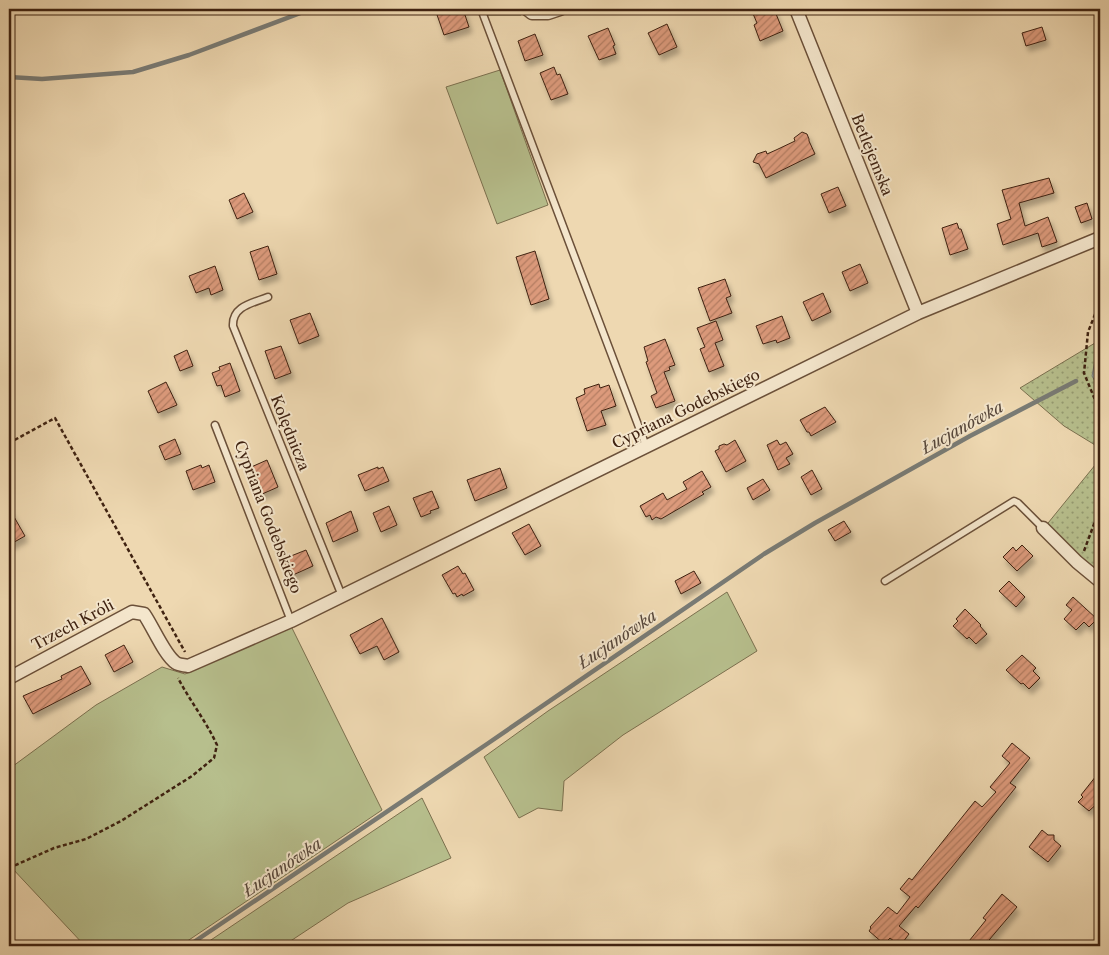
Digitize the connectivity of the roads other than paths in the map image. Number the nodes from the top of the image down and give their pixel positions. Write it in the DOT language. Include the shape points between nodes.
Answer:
graph roads {
  1 [pos="481,9"];
  2 [pos="527,9"];
  3 [pos="560,9"];
  4 [pos="796,9"];
  5 [pos="1100,238"];
  6 [pos="268,297"];
  7 [pos="918,313"];
  8 [pos="215,424"];
  9 [pos="646,446"];
  10 [pos="1043,528"];
  11 [pos="885,581"];
  12 [pos="1100,581"];
  13 [pos="342,596"];
  14 [pos="291,620"];
  15 [pos="185,665"];
  16 [pos="9,678"];
  1 -- 9 [label="lane"];
  2 -- 3 [label="street" via="532,13"];
  4 -- 7 [label="street, Betlejemska"];
  5 -- 7 [label="street, Cypriana Godebskiego"];
  6 -- 13 [label="lane, Kolędnicza" via="240,308 233,326"];
  7 -- 9 [label="street, Cypriana Godebskiego"];
  8 -- 14 [label="lane, Cypriana Godebskiego"];
  9 -- 13 [label="street, Cypriana Godebskiego"];
  10 -- 11 [label="lane" via="1014,501"];
  10 -- 12 [label="street"];
  13 -- 14 [label="street, Cypriana Godebskiego"];
  14 -- 15 [label="street, Cypriana Godebskiego"];
  15 -- 16 [label="street, Trzech Króli" via="168,654 144,614 132,612"];
}
